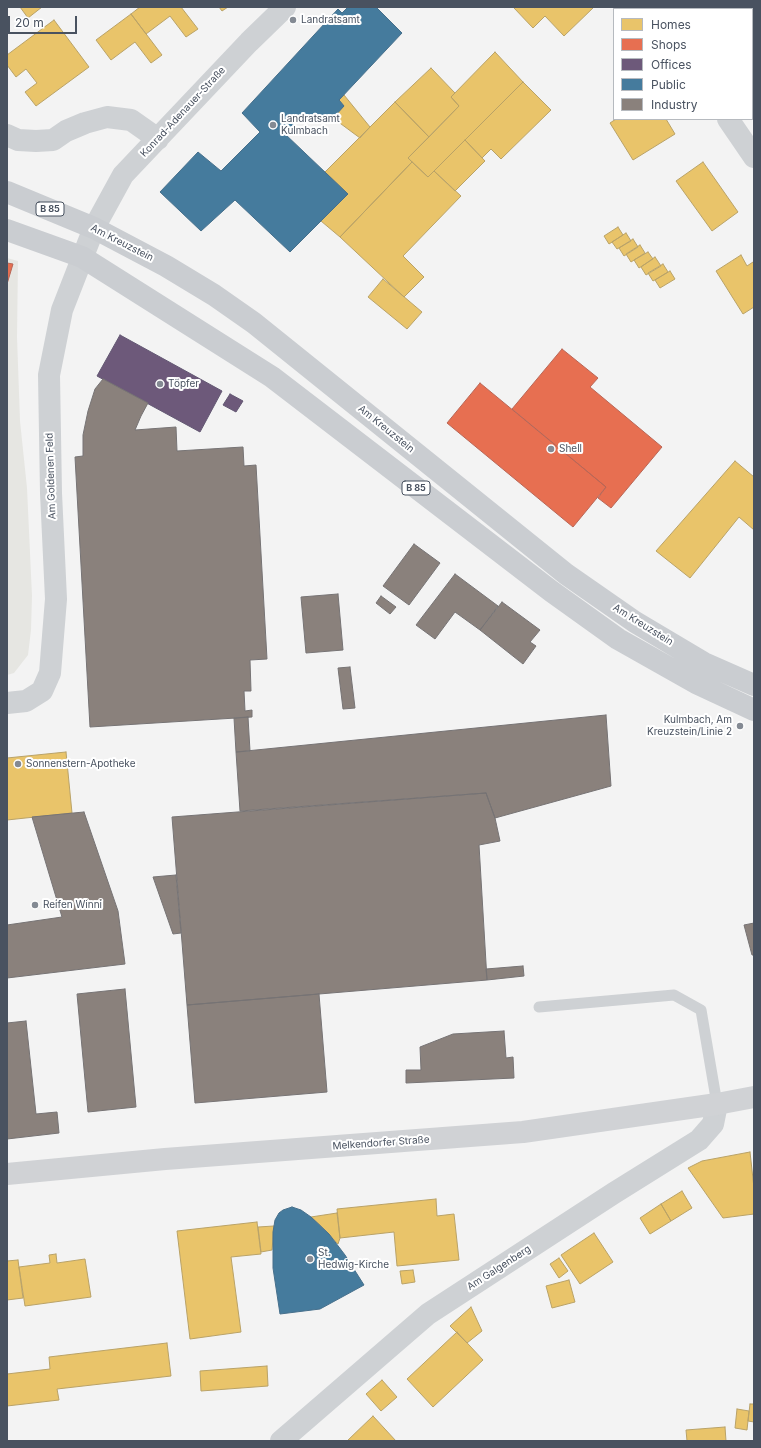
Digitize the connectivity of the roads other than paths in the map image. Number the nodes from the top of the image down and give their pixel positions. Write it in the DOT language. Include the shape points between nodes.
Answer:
graph roads {
  1 [pos="276,10"];
  2 [pos="729,120"];
  3 [pos="7,135"];
  4 [pos="158,138"];
  5 [pos="754,157"];
  6 [pos="7,192"];
  7 [pos="94,228"];
  8 [pos="7,230"];
  9 [pos="82,257"];
  10 [pos="754,684"];
  11 [pos="7,703"];
  12 [pos="754,710"];
  13 [pos="539,1007"];
  14 [pos="754,1097"];
  15 [pos="718,1104"];
  16 [pos="7,1174"];
  17 [pos="281,1441"];
  1 -- 4 [label="street, Konrad-Adenauer-Straße"];
  2 -- 5 [label="street"];
  3 -- 4 [label="street" via="18,140 53,140 66,131 107,117 130,120"];
  4 -- 7 [label="street, Konrad-Adenauer-Straße" via="124,175"];
  6 -- 7 [label="main road, Am Kreuzstein / B 85"];
  7 -- 9 [label="street, Am Goldenen Feld"];
  7 -- 10 [label="main road, Am Kreuzstein / B 85" via="166,266 254,323 566,574 635,622 704,662"];
  8 -- 9 [label="main road, B 85"];
  9 -- 11 [label="street, Am Goldenen Feld" via="62,310 49,375 56,599 50,674 42,691 26,701"];
  9 -- 12 [label="main road, B 85" via="272,377 544,586 618,639 696,683"];
  13 -- 15 [label="lane" via="674,994 701,1010"];
  14 -- 15 [label="street, Melkendorfer Straße"];
  15 -- 16 [label="street, Melkendorfer Straße" via="523,1132 165,1159"];
  15 -- 17 [label="street, Am Galgenberg" via="713,1124 699,1140 428,1314"];
}
